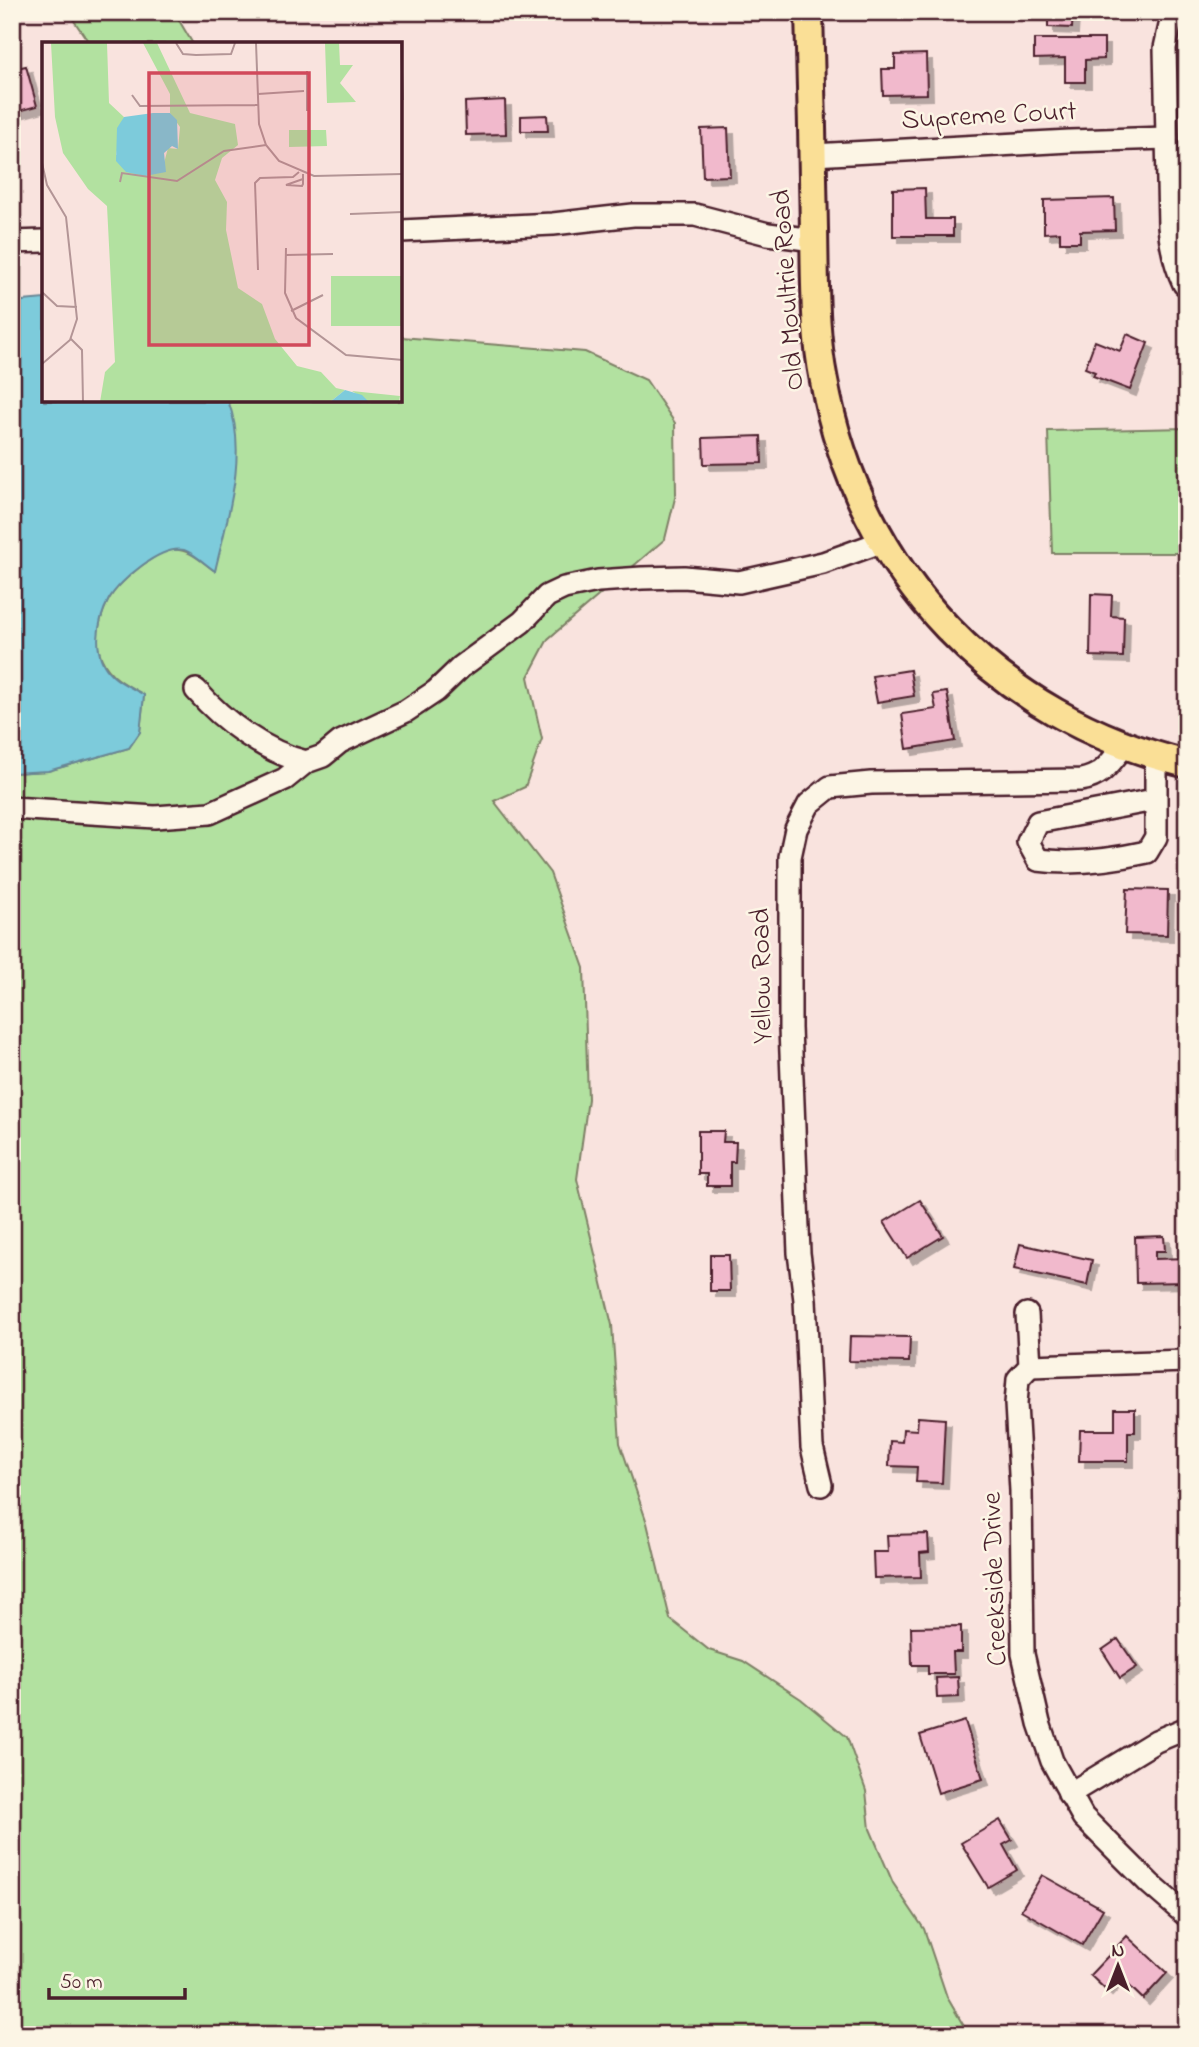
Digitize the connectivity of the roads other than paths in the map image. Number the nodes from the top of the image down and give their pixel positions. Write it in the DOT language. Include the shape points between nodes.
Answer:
graph roads {
  1 [pos="809,12"];
  2 [pos="1173,12"];
  3 [pos="1167,138"];
  4 [pos="813,155"];
  5 [pos="402,231"];
  6 [pos="814,240"];
  7 [pos="42,241"];
  8 [pos="12,242"];
  9 [pos="1184,284"];
  10 [pos="880,539"];
  11 [pos="196,690"];
  12 [pos="1124,746"];
  13 [pos="1156,756"];
  14 [pos="306,762"];
  15 [pos="1187,764"];
  16 [pos="1154,800"];
  17 [pos="12,808"];
  18 [pos="1027,1314"];
  19 [pos="1187,1361"];
  20 [pos="1030,1366"];
  21 [pos="821,1485"];
  22 [pos="1187,1728"];
  23 [pos="1069,1794"];
  24 [pos="1187,1916"];
  1 -- 4 [label="main road, Old Moultrie Road"];
  2 -- 3 [label="street" via="1165,48"];
  3 -- 4 [label="street, Supreme Court"];
  3 -- 9 [label="street" via="1171,246"];
  4 -- 6 [label="main road, Old Moultrie Road"];
  5 -- 6 [label="street" via="695,215 768,234"];
  6 -- 10 [label="main road, Old Moultrie Road" via="823,379 834,429 860,501"];
  7 -- 8 [label="street"];
  10 -- 12 [label="main road, Old Moultrie Road" via="918,595 978,659 1045,708"];
  10 -- 14 [label="street" via="823,563 739,582 642,578 564,588 547,596 436,691"];
  11 -- 14 [label="street" via="263,744"];
  12 -- 13 [label="main road, Old Moultrie Road"];
  12 -- 21 [label="street, Yellow Road" via="1108,769 1081,780 830,786 809,804 796,829 790,858 790,1028 812,1447"];
  13 -- 15 [label="main road, Old Moultrie Road"];
  13 -- 16 [label="street"];
  14 -- 17 [label="street" via="285,779 210,813 155,817"];
  16 -- 16 [label="street" via="1156,837 1147,852 1060,863 1038,860 1028,842 1038,822"];
  18 -- 20 [label="street, Creekside Drive"];
  19 -- 20 [label="street"];
  20 -- 23 [label="street, Creekside Drive" via="1018,1379 1016,1404 1023,1654 1039,1723"];
  22 -- 23 [label="street" via="1156,1741"];
  23 -- 24 [label="street, Creekside Drive" via="1104,1841"];
}
